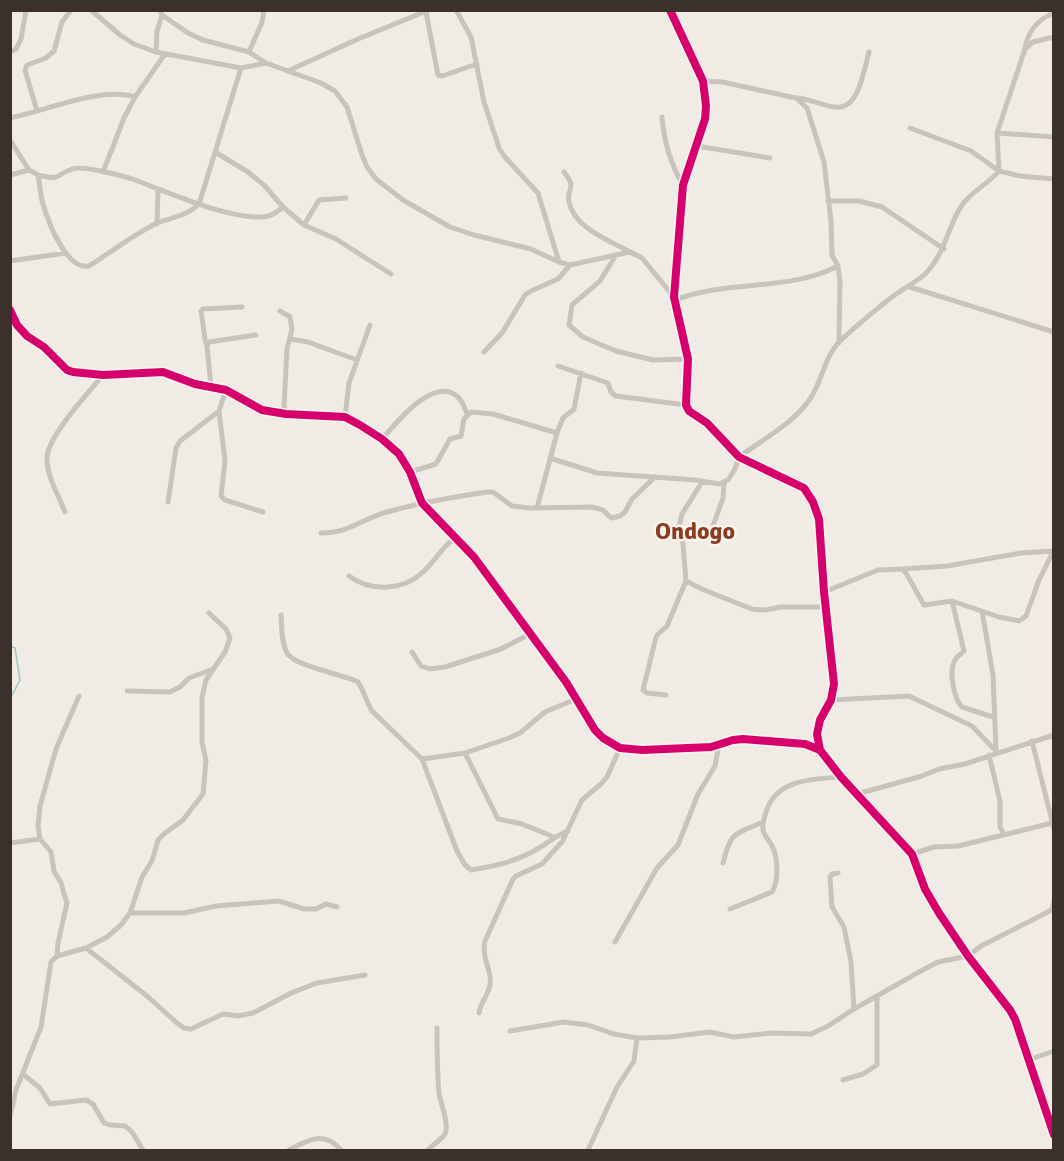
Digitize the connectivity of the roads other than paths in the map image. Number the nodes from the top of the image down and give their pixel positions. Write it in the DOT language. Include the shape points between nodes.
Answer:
graph roads {
  1 [pos="26,10"];
  2 [pos="71,10"];
  3 [pos="91,10"];
  4 [pos="264,10"];
  5 [pos="456,10"];
  6 [pos="670,10"];
  7 [pos="428,11"];
  8 [pos="160,12"];
  9 [pos="1053,13"];
  10 [pos="1053,38"];
  11 [pos="1025,49"];
  12 [pos="10,52"];
  13 [pos="156,52"];
  14 [pos="249,52"];
  15 [pos="869,52"];
  16 [pos="165,54"];
  17 [pos="266,63"];
  18 [pos="477,64"];
  19 [pos="241,68"];
  20 [pos="288,71"];
  21 [pos="703,81"];
  22 [pos="135,97"];
  23 [pos="796,98"];
  24 [pos="37,111"];
  25 [pos="662,117"];
  26 [pos="10,118"];
  27 [pos="910,128"];
  28 [pos="997,133"];
  29 [pos="1053,137"];
  30 [pos="10,140"];
  31 [pos="697,146"];
  32 [pos="215,152"];
  33 [pos="770,158"];
  34 [pos="29,170"];
  35 [pos="999,171"];
  36 [pos="103,172"];
  37 [pos="564,172"];
  38 [pos="10,175"];
  39 [pos="38,175"];
  40 [pos="1053,178"];
  41 [pos="683,185"];
  42 [pos="158,189"];
  43 [pos="346,198"];
  44 [pos="828,201"];
  45 [pos="200,204"];
  46 [pos="283,207"];
  47 [pos="157,224"];
  48 [pos="304,225"];
  49 [pos="944,249"];
  50 [pos="630,252"];
  51 [pos="66,253"];
  52 [pos="616,255"];
  53 [pos="10,261"];
  54 [pos="559,262"];
  55 [pos="570,265"];
  56 [pos="838,266"];
  57 [pos="391,274"];
  58 [pos="910,286"];
  59 [pos="675,299"];
  60 [pos="242,307"];
  61 [pos="10,309"];
  62 [pos="280,311"];
  63 [pos="370,326"];
  64 [pos="1053,332"];
  65 [pos="256,334"];
  66 [pos="290,339"];
  67 [pos="838,343"];
  68 [pos="207,345"];
  69 [pos="484,352"];
  70 [pos="688,359"];
  71 [pos="357,360"];
  72 [pos="558,366"];
  73 [pos="581,373"];
  74 [pos="103,375"];
  75 [pos="211,387"];
  76 [pos="226,390"];
  77 [pos="686,405"];
  78 [pos="219,411"];
  79 [pos="286,414"];
  80 [pos="467,414"];
  81 [pos="345,417"];
  82 [pos="557,432"];
  83 [pos="382,439"];
  84 [pos="739,457"];
  85 [pos="550,458"];
  86 [pos="410,472"];
  87 [pos="655,477"];
  88 [pos="702,482"];
  89 [pos="724,483"];
  90 [pos="168,502"];
  91 [pos="422,503"];
  92 [pos="537,508"];
  93 [pos="65,512"];
  94 [pos="263,512"];
  95 [pos="321,533"];
  96 [pos="682,533"];
  97 [pos="455,538"];
  98 [pos="1053,551"];
  99 [pos="902,569"];
  100 [pos="349,576"];
  101 [pos="686,580"];
  102 [pos="824,592"];
  103 [pos="952,601"];
  104 [pos="826,607"];
  105 [pos="982,611"];
  106 [pos="209,613"];
  107 [pos="280,615"];
  108 [pos="530,634"];
  109 [pos="412,652"];
  110 [pos="213,669"];
  111 [pos="127,691"];
  112 [pos="666,695"];
  113 [pos="79,696"];
  114 [pos="576,699"];
  115 [pos="831,700"];
  116 [pos="993,717"];
  117 [pos="1053,735"];
  118 [pos="1032,741"];
  119 [pos="718,744"];
  120 [pos="620,748"];
  121 [pos="820,750"];
  122 [pos="465,753"];
  123 [pos="994,753"];
  124 [pos="422,759"];
  125 [pos="841,777"];
  126 [pos="856,794"];
  127 [pos="763,822"];
  128 [pos="1053,826"];
  129 [pos="568,831"];
  130 [pos="1004,834"];
  131 [pos="554,837"];
  132 [pos="40,839"];
  133 [pos="10,843"];
  134 [pos="912,854"];
  135 [pos="723,863"];
  136 [pos="838,873"];
  137 [pos="1053,901"];
  138 [pos="337,907"];
  139 [pos="730,909"];
  140 [pos="1053,909"];
  141 [pos="130,913"];
  142 [pos="615,942"];
  143 [pos="86,948"];
  144 [pos="57,956"];
  145 [pos="968,956"];
  146 [pos="365,975"];
  147 [pos="877,997"];
  148 [pos="854,1009"];
  149 [pos="479,1013"];
  150 [pos="437,1028"];
  151 [pos="510,1031"];
  152 [pos="637,1038"];
  153 [pos="1053,1051"];
  154 [pos="1028,1060"];
  155 [pos="23,1074"];
  156 [pos="843,1080"];
  157 [pos="13,1088"];
  158 [pos="10,1116"];
  159 [pos="1053,1135"];
  160 [pos="143,1150"];
  161 [pos="289,1150"];
  162 [pos="341,1150"];
  163 [pos="428,1150"];
  164 [pos="588,1150"];
  1 -- 12 [label="street" via="21,39"];
  2 -- 24 [label="street" via="62,21 54,51 27,65 25,70"];
  3 -- 13 [label="street" via="120,35"];
  4 -- 14 [label="street"];
  5 -- 18 [label="street" via="471,37"];
  6 -- 21 [label="street"];
  7 -- 18 [label="street" via="438,75"];
  7 -- 20 [label="street"];
  8 -- 13 [label="street"];
  8 -- 14 [label="street" via="175,26 203,40"];
  9 -- 11 [label="street" via="1033,28"];
  10 -- 11 [label="street" via="1033,42"];
  11 -- 28 [label="street"];
  13 -- 16 [label="street"];
  14 -- 17 [label="street"];
  15 -- 23 [label="street" via="850,104 835,107"];
  16 -- 19 [label="street"];
  16 -- 22 [label="street"];
  17 -- 19 [label="street"];
  17 -- 20 [label="street"];
  18 -- 54 [label="street" via="484,102 500,148 538,193"];
  19 -- 32 [label="street"];
  20 -- 54 [label="street" via="321,83 342,99 367,167 388,190 450,226 531,249"];
  21 -- 23 [label="street"];
  21 -- 31 [label="street" via="705,119"];
  22 -- 24 [label="street" via="119,93"];
  22 -- 36 [label="street"];
  23 -- 44 [label="street" via="807,108 819,142"];
  24 -- 26 [label="street"];
  25 -- 41 [label="street" via="663,137"];
  27 -- 35 [label="street" via="971,151"];
  28 -- 29 [label="street"];
  28 -- 35 [label="street"];
  30 -- 34 [label="street"];
  31 -- 33 [label="street"];
  31 -- 41 [label="street"];
  32 -- 45 [label="street"];
  32 -- 46 [label="street" via="256,178"];
  34 -- 38 [label="street"];
  34 -- 39 [label="street"];
  35 -- 40 [label="street"];
  35 -- 49 [label="street" via="962,205"];
  36 -- 39 [label="street" via="76,168 58,178"];
  36 -- 42 [label="street"];
  37 -- 50 [label="street" via="573,187 569,200 575,215 586,227"];
  39 -- 51 [label="street" via="42,203"];
  41 -- 59 [label="street"];
  42 -- 45 [label="street"];
  42 -- 47 [label="street"];
  43 -- 48 [label="street" via="319,200"];
  44 -- 49 [label="street" via="859,201 882,207"];
  44 -- 56 [label="street" via="832,255"];
  45 -- 46 [label="street" via="264,217"];
  45 -- 47 [label="street" via="183,216"];
  46 -- 48 [label="street"];
  47 -- 51 [label="street" via="89,266 75,264"];
  48 -- 57 [label="street" via="336,238"];
  49 -- 58 [label="street"];
  50 -- 52 [label="street"];
  50 -- 59 [label="street" via="642,258"];
  51 -- 53 [label="street"];
  52 -- 55 [label="street"];
  52 -- 70 [label="street" via="600,281 572,305 569,325 583,337 616,351 653,360"];
  54 -- 55 [label="street"];
  55 -- 69 [label="street" via="558,279 525,295 502,333"];
  56 -- 59 [label="street" via="808,278 713,289"];
  56 -- 67 [label="street"];
  58 -- 64 [label="street"];
  58 -- 67 [label="street"];
  59 -- 70 [label="street"];
  60 -- 68 [label="street" via="201,311"];
  61 -- 74 [label="street" via="27,336 67,370"];
  62 -- 66 [label="street" via="287,313 292,322"];
  63 -- 71 [label="street"];
  65 -- 68 [label="street"];
  66 -- 71 [label="street"];
  66 -- 79 [label="street"];
  67 -- 84 [label="street" via="800,412"];
  68 -- 75 [label="street"];
  70 -- 77 [label="street"];
  71 -- 81 [label="street" via="349,383"];
  72 -- 73 [label="street"];
  73 -- 77 [label="street" via="608,383 615,396"];
  73 -- 82 [label="street" via="574,409 563,418"];
  74 -- 75 [label="street" via="162,372"];
  74 -- 93 [label="street" via="48,448 49,470"];
  75 -- 76 [label="street"];
  76 -- 78 [label="street"];
  76 -- 79 [label="street" via="255,408"];
  77 -- 84 [label="street"];
  78 -- 90 [label="street" via="176,448"];
  78 -- 94 [label="street" via="225,460 221,496"];
  79 -- 81 [label="street"];
  80 -- 82 [label="street" via="493,414"];
  80 -- 83 [label="street" via="456,395 432,392"];
  80 -- 86 [label="street" via="461,436 450,438 436,464"];
  81 -- 83 [label="street"];
  82 -- 85 [label="street"];
  83 -- 86 [label="street" via="399,454"];
  84 -- 89 [label="street"];
  84 -- 102 [label="street" via="804,488 813,502 819,519"];
  85 -- 87 [label="street" via="597,473"];
  85 -- 92 [label="street"];
  86 -- 91 [label="street"];
  87 -- 88 [label="street"];
  87 -- 92 [label="street" via="615,518 592,507"];
  88 -- 89 [label="street"];
  88 -- 96 [label="street" via="682,514"];
  89 -- 96 [label="street" via="723,498 709,537"];
  91 -- 92 [label="street" via="493,492 512,506"];
  91 -- 95 [label="street" via="386,512 343,531"];
  91 -- 97 [label="street"];
  96 -- 101 [label="street"];
  97 -- 100 [label="street" via="445,544 425,571 406,583 369,587"];
  97 -- 108 [label="street" via="474,557"];
  98 -- 99 [label="street"];
  98 -- 105 [label="street" via="1023,620"];
  99 -- 102 [label="street" via="878,570"];
  99 -- 103 [label="street" via="924,605"];
  101 -- 104 [label="street" via="752,609"];
  101 -- 112 [label="street" via="668,626 657,635 643,690"];
  102 -- 104 [label="street"];
  103 -- 105 [label="street"];
  103 -- 116 [label="street" via="964,651 954,662 952,672 956,698 962,707"];
  104 -- 115 [label="street" via="834,684"];
  105 -- 116 [label="street" via="993,675"];
  106 -- 110 [label="street" via="230,638"];
  107 -- 124 [label="street" via="288,656 358,682 372,711"];
  108 -- 109 [label="street" via="501,649 445,667 421,666"];
  108 -- 114 [label="street"];
  110 -- 111 [label="street" via="189,678 170,692"];
  110 -- 141 [label="street" via="202,698 205,790 183,820 158,840"];
  113 -- 132 [label="street" via="56,749 40,806"];
  114 -- 120 [label="street" via="603,738"];
  114 -- 122 [label="street" via="545,712 520,733"];
  115 -- 121 [label="street" via="818,727"];
  115 -- 123 [label="street" via="909,696 972,726"];
  116 -- 123 [label="street"];
  117 -- 118 [label="street"];
  118 -- 123 [label="street"];
  118 -- 128 [label="street"];
  119 -- 120 [label="street" via="687,749"];
  119 -- 121 [label="street" via="743,739 805,744"];
  119 -- 142 [label="street" via="715,766 698,794 678,845 657,868"];
  120 -- 129 [label="street" via="607,777 582,800"];
  121 -- 125 [label="street"];
  122 -- 124 [label="street"];
  122 -- 131 [label="street" via="498,819"];
  123 -- 126 [label="street"];
  123 -- 130 [label="street" via="1000,827"];
  124 -- 131 [label="street" via="457,851 471,870 501,865"];
  125 -- 126 [label="street"];
  125 -- 127 [label="street" via="789,784 768,805"];
  126 -- 134 [label="street"];
  127 -- 135 [label="street" via="731,838"];
  127 -- 139 [label="street" via="763,832 774,852 775,887 772,892"];
  128 -- 130 [label="street"];
  129 -- 131 [label="street"];
  129 -- 149 [label="street" via="542,864 516,876 502,900 483,949 490,985"];
  130 -- 134 [label="street"];
  132 -- 133 [label="street"];
  132 -- 144 [label="street" via="51,852 54,872 67,903"];
  134 -- 145 [label="street" via="925,889"];
  136 -- 148 [label="street" via="830,878 832,907 844,927 848,945"];
  137 -- 140 [label="street"];
  138 -- 141 [label="street" via="326,904 304,909 279,901 184,913"];
  140 -- 145 [label="street"];
  141 -- 143 [label="street" via="115,932"];
  143 -- 144 [label="street"];
  143 -- 146 [label="street" via="177,1023 191,1029 223,1014 253,1013 317,983"];
  144 -- 155 [label="street" via="51,962 40,1027"];
  145 -- 147 [label="street" via="938,962"];
  145 -- 154 [label="street" via="1016,1019"];
  147 -- 148 [label="street"];
  147 -- 156 [label="street" via="877,1065"];
  148 -- 152 [label="street" via="811,1034 771,1032 734,1037 710,1032"];
  150 -- 163 [label="street" via="437,1066 446,1130"];
  151 -- 152 [label="street" via="564,1022"];
  152 -- 164 [label="street" via="634,1061 616,1087"];
  153 -- 154 [label="street"];
  154 -- 159 [label="street"];
  155 -- 157 [label="street"];
  155 -- 160 [label="street" via="40,1088 50,1104 86,1100 93,1104 104,1123 124,1126"];
  157 -- 158 [label="street"];
  161 -- 162 [label="street" via="318,1138 333,1141"];
}
